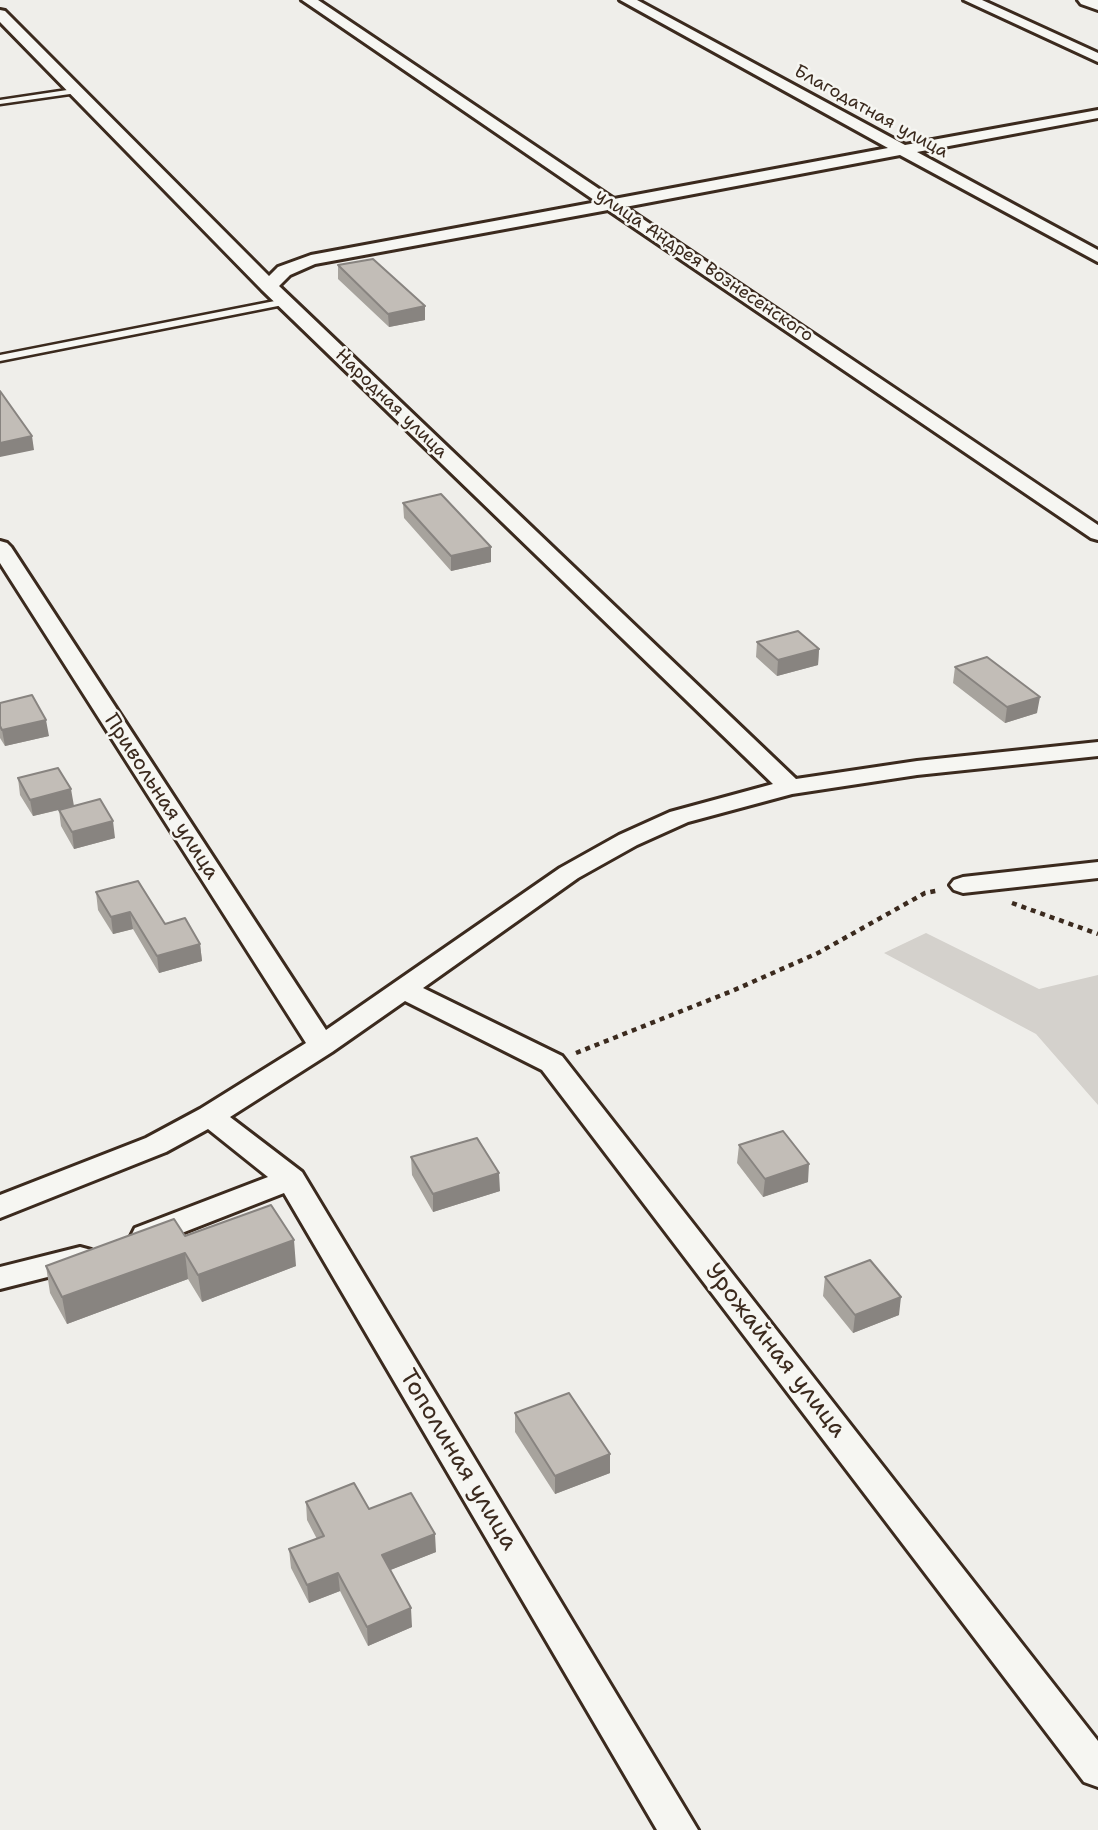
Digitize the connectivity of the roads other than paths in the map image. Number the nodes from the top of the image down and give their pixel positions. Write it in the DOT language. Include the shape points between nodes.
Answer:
graph roads {
  1 [pos="309,0"];
  2 [pos="627,0"];
  3 [pos="971,0"];
  4 [pos="1088,0"];
  5 [pos="1098,4"];
  6 [pos="0,13"];
  7 [pos="1098,58"];
  8 [pos="74,91"];
  9 [pos="0,102"];
  10 [pos="1098,114"];
  11 [pos="902,151"];
  12 [pos="612,204"];
  13 [pos="1098,257"];
  14 [pos="268,286"];
  15 [pos="285,302"];
  16 [pos="0,358"];
  17 [pos="1098,534"];
  18 [pos="0,547"];
  19 [pos="1098,749"];
  20 [pos="790,787"];
  21 [pos="1098,870"];
  22 [pos="963,886"];
  23 [pos="404,989"];
  24 [pos="321,1046"];
  25 [pos="210,1116"];
  26 [pos="291,1179"];
  27 [pos="0,1207"];
  28 [pos="0,1278"];
  29 [pos="1098,1770"];
  30 [pos="678,1830"];
  1 -- 12 [label="street, улица Андрея Вознесенского"];
  2 -- 11 [label="street, Благодатная улица"];
  3 -- 7 [label="street"];
  4 -- 5 [label="street"];
  6 -- 8 [label="street, Народная улица"];
  8 -- 9 [label="lane"];
  8 -- 14 [label="street, Народная улица"];
  10 -- 11 [label="street"];
  11 -- 12 [label="street"];
  11 -- 13 [label="street, Благодатная улица"];
  12 -- 14 [label="street" via="310,260 284,271"];
  12 -- 17 [label="street, улица Андрея Вознесенского"];
  14 -- 15 [label="street, Народная улица"];
  15 -- 16 [label="lane"];
  15 -- 20 [label="street, Народная улица"];
  18 -- 24 [label="street, Привольная улица"];
  19 -- 20 [label="street"];
  20 -- 23 [label="street" via="679,817 628,839 569,873"];
  21 -- 22 [label="street"];
  23 -- 24 [label="street"];
  23 -- 29 [label="street, Урожайная улица" via="552,1063"];
  24 -- 25 [label="street"];
  25 -- 26 [label="street, Тополиная улица"];
  25 -- 27 [label="street" via="156,1145"];
  26 -- 28 [label="street" via="101,1253"];
  26 -- 30 [label="street, Тополиная улица"];
}
